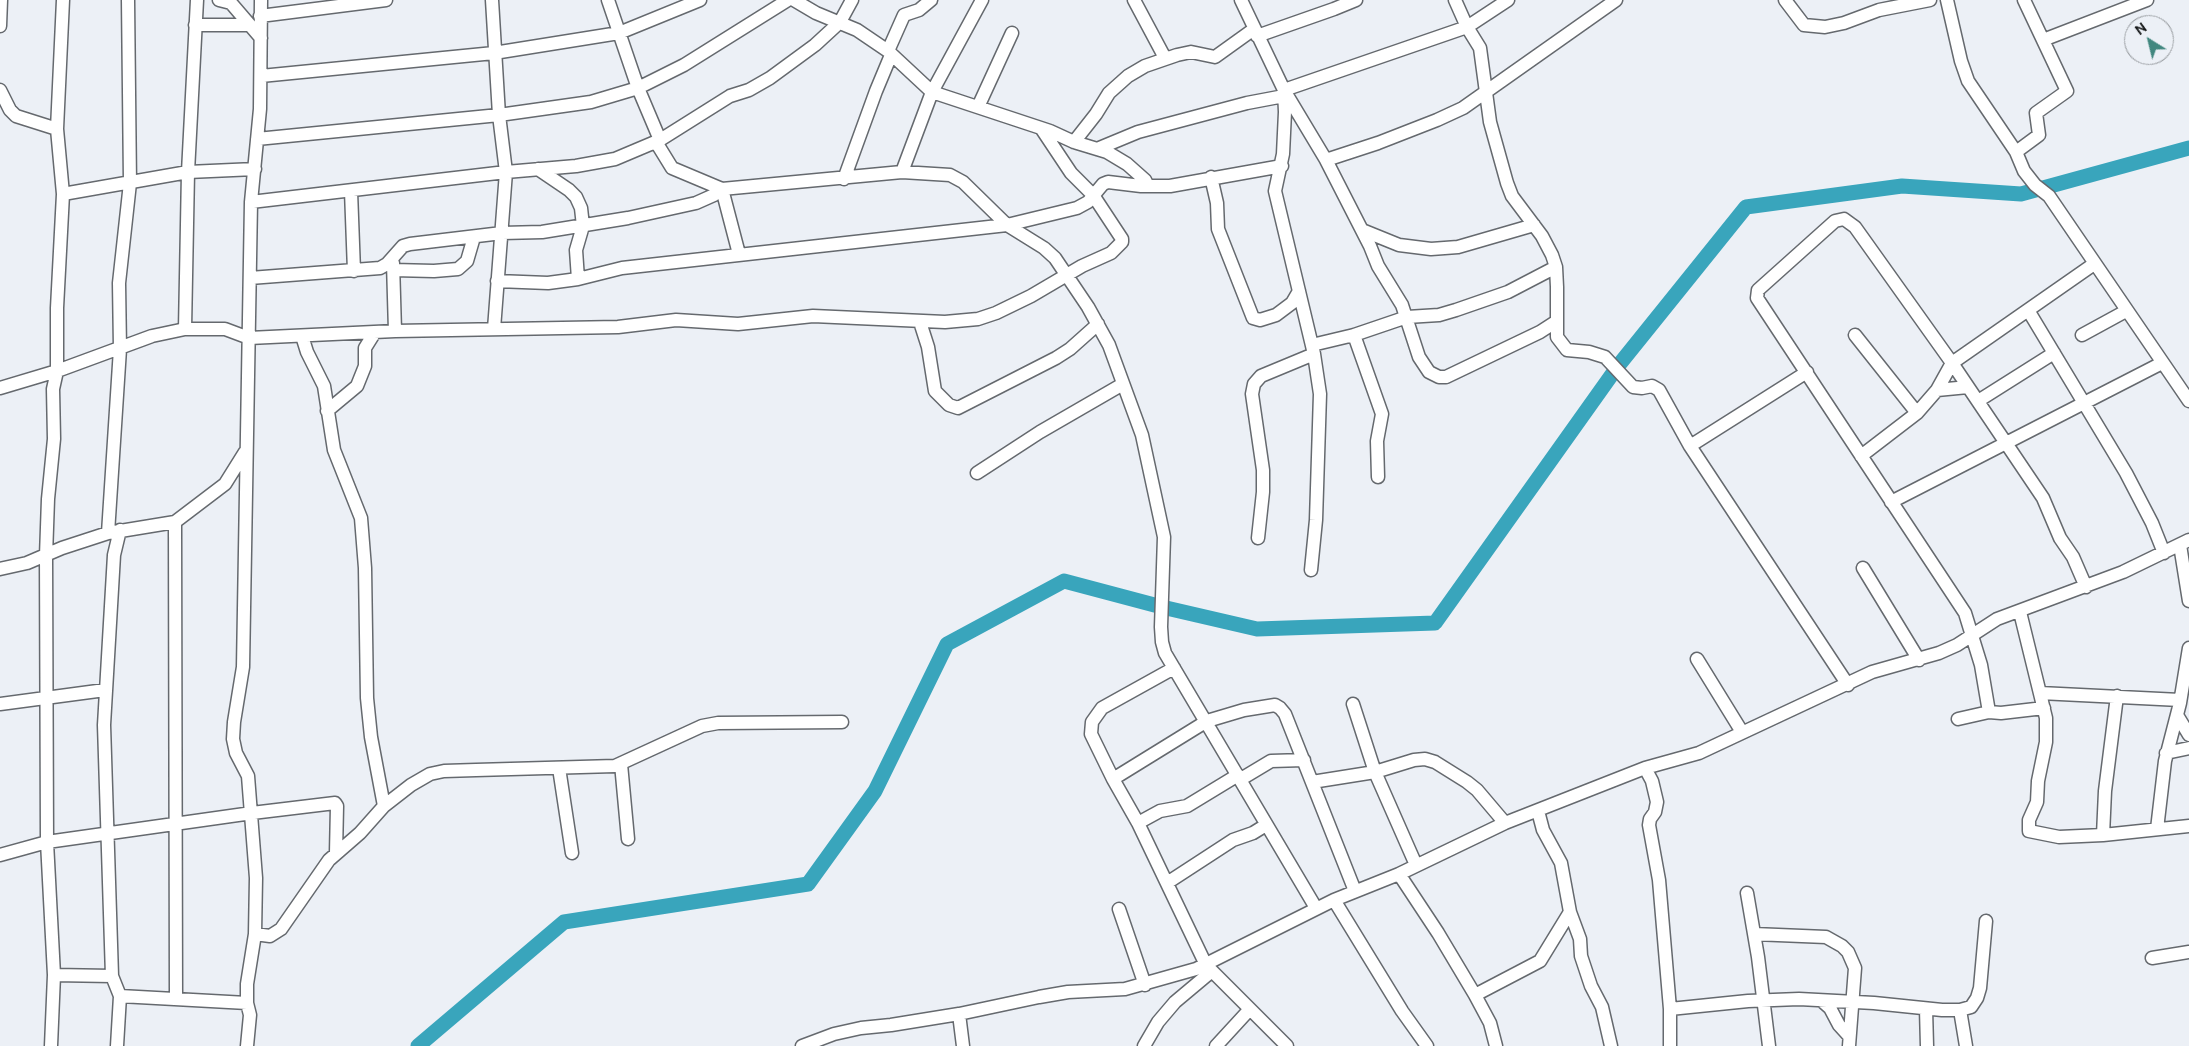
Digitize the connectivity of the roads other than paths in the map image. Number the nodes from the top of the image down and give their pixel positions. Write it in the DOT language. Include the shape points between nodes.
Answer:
graph roads {
  1 [pos="1,0"];
  2 [pos="63,0"];
  3 [pos="128,0"];
  4 [pos="196,0"];
  5 [pos="219,0"];
  6 [pos="261,0"];
  7 [pos="386,0"];
  8 [pos="492,0"];
  9 [pos="608,0"];
  10 [pos="700,0"];
  11 [pos="788,0"];
  12 [pos="794,0"];
  13 [pos="852,0"];
  14 [pos="931,0"];
  15 [pos="982,0"];
  16 [pos="1134,0"];
  17 [pos="1241,0"];
  18 [pos="1356,0"];
  19 [pos="1455,0"];
  20 [pos="1508,0"];
  21 [pos="1613,0"];
  22 [pos="1785,0"];
  23 [pos="1930,0"];
  24 [pos="1947,0"];
  25 [pos="2024,0"];
  26 [pos="2147,0"];
  27 [pos="260,16"];
  28 [pos="840,22"];
  29 [pos="195,25"];
  30 [pos="0,26"];
  31 [pos="249,26"];
  32 [pos="1467,27"];
  33 [pos="619,33"];
  34 [pos="1012,33"];
  35 [pos="1255,33"];
  36 [pos="260,38"];
  37 [pos="2044,40"];
  38 [pos="494,52"];
  39 [pos="890,53"];
  40 [pos="1165,58"];
  41 [pos="261,76"];
  42 [pos="638,88"];
  43 [pos="0,90"];
  44 [pos="932,92"];
  45 [pos="1486,92"];
  46 [pos="1284,93"];
  47 [pos="978,106"];
  48 [pos="499,115"];
  49 [pos="1041,128"];
  50 [pos="57,129"];
  51 [pos="257,138"];
  52 [pos="658,141"];
  53 [pos="1074,142"];
  54 [pos="1097,149"];
  55 [pos="2016,152"];
  56 [pos="1326,160"];
  57 [pos="1282,166"];
  58 [pos="254,169"];
  59 [pos="538,169"];
  60 [pos="188,172"];
  61 [pos="506,172"];
  62 [pos="902,172"];
  63 [pos="844,178"];
  64 [pos="1211,178"];
  65 [pos="130,183"];
  66 [pos="1148,186"];
  67 [pos="722,189"];
  68 [pos="351,191"];
  69 [pos="63,194"];
  70 [pos="1093,195"];
  71 [pos="252,202"];
  72 [pos="1007,225"];
  73 [pos="1534,225"];
  74 [pos="583,226"];
  75 [pos="1362,230"];
  76 [pos="502,233"];
  77 [pos="474,237"];
  78 [pos="739,254"];
  79 [pos="393,264"];
  80 [pos="2094,264"];
  81 [pos="1556,267"];
  82 [pos="354,271"];
  83 [pos="1067,274"];
  84 [pos="250,278"];
  85 [pos="578,279"];
  86 [pos="497,281"];
  87 [pos="1299,291"];
  88 [pos="2028,310"];
  89 [pos="2126,311"];
  90 [pos="1407,317"];
  91 [pos="1557,321"];
  92 [pos="920,322"];
  93 [pos="1098,324"];
  94 [pos="185,329"];
  95 [pos="494,329"];
  96 [pos="395,331"];
  97 [pos="375,332"];
  98 [pos="1540,332"];
  99 [pos="355,333"];
  100 [pos="1354,335"];
  101 [pos="1855,335"];
  102 [pos="2082,335"];
  103 [pos="302,336"];
  104 [pos="1557,337"];
  105 [pos="248,338"];
  106 [pos="365,348"];
  107 [pos="120,349"];
  108 [pos="1313,349"];
  109 [pos="2054,353"];
  110 [pos="1952,363"];
  111 [pos="2162,363"];
  112 [pos="57,371"];
  113 [pos="1806,372"];
  114 [pos="1123,384"];
  115 [pos="1968,387"];
  116 [pos="0,388"];
  117 [pos="1937,390"];
  118 [pos="2189,401"];
  119 [pos="1978,402"];
  120 [pos="2084,402"];
  121 [pos="327,411"];
  122 [pos="1917,414"];
  123 [pos="2005,442"];
  124 [pos="1690,446"];
  125 [pos="246,450"];
  126 [pos="1861,456"];
  127 [pos="977,473"];
  128 [pos="1378,477"];
  129 [pos="1891,502"];
  130 [pos="174,522"];
  131 [pos="114,532"];
  132 [pos="1258,538"];
  133 [pos="2184,543"];
  134 [pos="2164,553"];
  135 [pos="46,556"];
  136 [pos="1863,568"];
  137 [pos="0,569"];
  138 [pos="1311,570"];
  139 [pos="2086,586"];
  140 [pos="2189,601"];
  141 [pos="2020,612"];
  142 [pos="1972,634"];
  143 [pos="2189,648"];
  144 [pos="1697,659"];
  145 [pos="1919,660"];
  146 [pos="1174,668"];
  147 [pos="1848,684"];
  148 [pos="106,690"];
  149 [pos="2040,692"];
  150 [pos="46,696"];
  151 [pos="2117,696"];
  152 [pos="2180,700"];
  153 [pos="0,704"];
  154 [pos="1353,704"];
  155 [pos="2044,708"];
  156 [pos="1989,712"];
  157 [pos="2177,715"];
  158 [pos="1958,719"];
  159 [pos="1207,721"];
  160 [pos="842,722"];
  161 [pos="1742,732"];
  162 [pos="2189,735"];
  163 [pos="2189,748"];
  164 [pos="2166,753"];
  165 [pos="1304,760"];
  166 [pos="621,764"];
  167 [pos="560,768"];
  168 [pos="1645,768"];
  169 [pos="1376,772"];
  170 [pos="1240,777"];
  171 [pos="1113,780"];
  172 [pos="1312,782"];
  173 [pos="384,806"];
  174 [pos="1538,811"];
  175 [pos="252,812"];
  176 [pos="1505,822"];
  177 [pos="1138,823"];
  178 [pos="174,825"];
  179 [pos="1266,825"];
  180 [pos="2189,826"];
  181 [pos="2157,829"];
  182 [pos="108,833"];
  183 [pos="2103,835"];
  184 [pos="628,839"];
  185 [pos="47,842"];
  186 [pos="336,853"];
  187 [pos="572,853"];
  188 [pos="0,855"];
  189 [pos="1416,865"];
  190 [pos="1399,874"];
  191 [pos="1167,883"];
  192 [pos="1354,891"];
  193 [pos="1747,893"];
  194 [pos="1334,900"];
  195 [pos="1316,908"];
  196 [pos="1119,909"];
  197 [pos="1570,912"];
  198 [pos="1986,921"];
  199 [pos="255,934"];
  200 [pos="1754,934"];
  201 [pos="2189,952"];
  202 [pos="2152,958"];
  203 [pos="1209,968"];
  204 [pos="54,975"];
  205 [pos="112,976"];
  206 [pos="1145,984"];
  207 [pos="1475,995"];
  208 [pos="120,996"];
  209 [pos="176,999"];
  210 [pos="1762,1000"];
  211 [pos="1822,1001"];
  212 [pos="1854,1002"];
  213 [pos="247,1003"];
  214 [pos="1250,1009"];
  215 [pos="1670,1009"];
  216 [pos="1926,1009"];
  217 [pos="1960,1010"];
  218 [pos="959,1014"];
  219 [pos="1849,1041"];
  220 [pos="51,1046"];
  221 [pos="117,1046"];
  222 [pos="247,1046"];
  223 [pos="802,1046"];
  224 [pos="964,1046"];
  225 [pos="1144,1046"];
  226 [pos="1216,1046"];
  227 [pos="1287,1046"];
  228 [pos="1427,1046"];
  229 [pos="1496,1046"];
  230 [pos="1611,1046"];
  231 [pos="1670,1046"];
  232 [pos="1769,1046"];
  233 [pos="1928,1046"];
  234 [pos="1966,1046"];
  1 -- 30 [label="street"];
  2 -- 50 [label="street"];
  3 -- 65 [label="street"];
  4 -- 29 [label="street"];
  5 -- 31 [label="street" via="231,2"];
  6 -- 27 [label="street"];
  7 -- 27 [label="street"];
  8 -- 38 [label="street"];
  9 -- 33 [label="street"];
  10 -- 33 [label="street"];
  11 -- 42 [label="street" via="684,65"];
  12 -- 28 [label="street"];
  13 -- 28 [label="street"];
  14 -- 39 [label="street" via="901,18"];
  15 -- 44 [label="street"];
  16 -- 40 [label="street"];
  17 -- 35 [label="street"];
  18 -- 35 [label="street"];
  19 -- 32 [label="street"];
  20 -- 32 [label="street"];
  21 -- 45 [label="street"];
  22 -- 23 [label="street" via="1804,25 1825,27 1844,24 1879,10"];
  24 -- 55 [label="street" via="1968,81"];
  25 -- 37 [label="street"];
  26 -- 37 [label="street"];
  27 -- 36 [label="street"];
  28 -- 39 [label="street"];
  28 -- 52 [label="street" via="770,78 724,99"];
  29 -- 31 [label="street"];
  29 -- 60 [label="street"];
  31 -- 36 [label="street"];
  32 -- 45 [label="street" via="1480,48"];
  32 -- 46 [label="street"];
  33 -- 38 [label="street"];
  33 -- 42 [label="street"];
  34 -- 47 [label="street"];
  35 -- 40 [label="street" via="1215,57 1191,52"];
  35 -- 46 [label="street"];
  36 -- 41 [label="street"];
  37 -- 55 [label="street" via="2067,91 2036,113 2039,135"];
  38 -- 41 [label="street"];
  38 -- 48 [label="street"];
  39 -- 44 [label="street"];
  39 -- 63 [label="street"];
  40 -- 53 [label="street" via="1145,66 1116,86"];
  41 -- 51 [label="street"];
  42 -- 48 [label="street" via="591,102"];
  42 -- 52 [label="street"];
  43 -- 50 [label="street" via="16,116"];
  44 -- 47 [label="street"];
  44 -- 62 [label="street"];
  45 -- 56 [label="street" via="1437,120"];
  45 -- 73 [label="street" via="1493,136 1507,183 1512,196"];
  46 -- 54 [label="street" via="1138,132"];
  46 -- 56 [label="street"];
  46 -- 57 [label="street"];
  47 -- 49 [label="street"];
  48 -- 51 [label="street"];
  48 -- 61 [label="street"];
  49 -- 53 [label="street"];
  49 -- 70 [label="street" via="1071,172"];
  50 -- 69 [label="street"];
  51 -- 58 [label="street"];
  52 -- 59 [label="street" via="615,159"];
  52 -- 67 [label="street" via="672,168"];
  53 -- 54 [label="street"];
  54 -- 66 [label="street" via="1127,164"];
  55 -- 80 [label="street" via="2024,172 2049,196"];
  56 -- 75 [label="street"];
  57 -- 64 [label="street"];
  57 -- 87 [label="street" via="1274,191"];
  58 -- 60 [label="street"];
  58 -- 71 [label="street"];
  59 -- 61 [label="street"];
  59 -- 74 [label="street" via="576,197 582,208"];
  60 -- 65 [label="street"];
  60 -- 94 [label="street"];
  61 -- 68 [label="street"];
  61 -- 76 [label="street"];
  62 -- 63 [label="street"];
  62 -- 72 [label="street" via="950,175 972,189"];
  63 -- 67 [label="street"];
  64 -- 66 [label="street" via="1170,186"];
  64 -- 87 [label="street" via="1217,203 1218,229 1253,318 1260,320 1276,315 1292,303"];
  65 -- 69 [label="street"];
  65 -- 107 [label="street" via="119,283"];
  66 -- 70 [label="street" via="1108,182"];
  67 -- 74 [label="street" via="696,203"];
  67 -- 78 [label="street"];
  68 -- 71 [label="street"];
  68 -- 82 [label="street"];
  69 -- 112 [label="street"];
  70 -- 72 [label="street" via="1077,208"];
  70 -- 83 [label="street" via="1122,242 1111,253"];
  71 -- 84 [label="street"];
  72 -- 78 [label="street"];
  72 -- 83 [label="street" via="1044,248"];
  73 -- 75 [label="street" via="1458,247 1431,249 1399,245"];
  73 -- 81 [label="street" via="1549,248"];
  74 -- 76 [label="street"];
  74 -- 85 [label="street" via="576,250"];
  75 -- 90 [label="street"];
  76 -- 77 [label="street"];
  76 -- 86 [label="street"];
  77 -- 79 [label="street" via="403,246"];
  77 -- 79 [label="street" via="467,261 458,269"];
  78 -- 85 [label="street" via="622,268"];
  79 -- 82 [label="street"];
  79 -- 96 [label="street"];
  80 -- 88 [label="street"];
  80 -- 89 [label="street"];
  81 -- 90 [label="street" via="1486,300 1439,315"];
  81 -- 91 [label="street"];
  82 -- 84 [label="street"];
  83 -- 92 [label="street" via="1031,296 978,319"];
  83 -- 93 [label="street"];
  84 -- 105 [label="street"];
  85 -- 86 [label="street" via="548,283"];
  86 -- 95 [label="street"];
  87 -- 108 [label="street"];
  88 -- 109 [label="street"];
  88 -- 110 [label="street"];
  89 -- 102 [label="street"];
  89 -- 111 [label="street"];
  90 -- 98 [label="street" via="1419,357 1429,372 1439,377 1446,377"];
  90 -- 100 [label="street"];
  91 -- 98 [label="street"];
  91 -- 104 [label="street"];
  92 -- 93 [label="street" via="928,347 935,391 958,408 1056,358"];
  92 -- 95 [label="street" via="813,316 738,324 676,320 618,327"];
  93 -- 114 [label="street"];
  94 -- 105 [label="street" via="225,329"];
  94 -- 107 [label="street" via="152,336"];
  95 -- 96 [label="street"];
  96 -- 97 [label="street"];
  97 -- 99 [label="street"];
  97 -- 106 [label="street"];
  98 -- 104 [label="street"];
  99 -- 103 [label="street"];
  99 -- 106 [label="street"];
  100 -- 108 [label="street"];
  100 -- 128 [label="street" via="1382,414"];
  101 -- 122 [label="street"];
  103 -- 105 [label="street"];
  103 -- 121 [label="street" via="324,386"];
  104 -- 124 [label="street" via="1567,350 1605,357 1633,387 1656,387"];
  105 -- 125 [label="street"];
  106 -- 121 [label="street" via="365,366 357,386"];
  107 -- 112 [label="street"];
  107 -- 131 [label="street"];
  108 -- 132 [label="street" via="1261,376 1254,384 1252,394 1263,470"];
  108 -- 138 [label="street" via="1320,394 1320,451"];
  109 -- 119 [label="street"];
  109 -- 120 [label="street"];
  110 -- 113 [label="street" via="1855,227 1840,219 1756,294"];
  110 -- 115 [label="street"];
  110 -- 117 [label="street"];
  111 -- 118 [label="street"];
  111 -- 120 [label="street"];
  112 -- 116 [label="street"];
  112 -- 135 [label="street" via="53,389 54,439"];
  113 -- 124 [label="street"];
  113 -- 126 [label="street"];
  114 -- 127 [label="street"];
  114 -- 146 [label="street" via="1142,435 1164,537 1162,642"];
  115 -- 117 [label="street"];
  115 -- 119 [label="street"];
  117 -- 122 [label="street"];
  119 -- 123 [label="street"];
  120 -- 123 [label="street"];
  120 -- 134 [label="street" via="2152,523"];
  121 -- 173 [label="street" via="334,450 361,518 367,698"];
  122 -- 126 [label="street"];
  123 -- 129 [label="street"];
  123 -- 139 [label="street" via="2043,498"];
  124 -- 147 [label="street"];
  125 -- 130 [label="street" via="225,484"];
  125 -- 175 [label="street" via="243,667 233,739 248,776"];
  126 -- 129 [label="street"];
  129 -- 142 [label="street" via="1965,613"];
  130 -- 131 [label="street"];
  130 -- 178 [label="street"];
  131 -- 135 [label="street"];
  131 -- 148 [label="street"];
  133 -- 134 [label="street"];
  133 -- 140 [label="street"];
  134 -- 139 [label="street"];
  135 -- 137 [label="street"];
  135 -- 150 [label="street"];
  136 -- 145 [label="street"];
  139 -- 141 [label="street"];
  141 -- 142 [label="street" via="1997,619"];
  141 -- 149 [label="street"];
  142 -- 145 [label="street"];
  142 -- 156 [label="street" via="1982,665"];
  143 -- 152 [label="street"];
  144 -- 161 [label="street"];
  145 -- 147 [label="street" via="1872,672"];
  146 -- 159 [label="street"];
  146 -- 171 [label="street" via="1102,708 1092,722 1091,734"];
  147 -- 161 [label="street"];
  148 -- 150 [label="street"];
  148 -- 182 [label="street"];
  149 -- 151 [label="street"];
  149 -- 155 [label="street"];
  150 -- 153 [label="street"];
  150 -- 185 [label="street"];
  151 -- 152 [label="street"];
  151 -- 183 [label="street"];
  152 -- 157 [label="street"];
  154 -- 169 [label="street"];
  155 -- 156 [label="street"];
  155 -- 183 [label="street" via="2046,742 2029,831 2059,837"];
  156 -- 158 [label="street"];
  157 -- 162 [label="street"];
  157 -- 164 [label="street"];
  159 -- 165 [label="street" via="1275,705 1285,714"];
  159 -- 170 [label="street"];
  159 -- 171 [label="street"];
  160 -- 166 [label="street" via="702,726"];
  161 -- 168 [label="street" via="1692,756"];
  163 -- 164 [label="street"];
  164 -- 181 [label="street"];
  165 -- 170 [label="street" via="1270,761"];
  165 -- 172 [label="street"];
  166 -- 167 [label="street"];
  166 -- 184 [label="street"];
  167 -- 173 [label="street" via="444,771 419,779"];
  167 -- 187 [label="street"];
  168 -- 174 [label="street"];
  168 -- 215 [label="street" via="1657,802 1649,825 1659,880"];
  169 -- 172 [label="street"];
  169 -- 176 [label="street" via="1419,759 1436,762 1477,790"];
  169 -- 189 [label="street"];
  170 -- 177 [label="street" via="1187,806 1160,811"];
  170 -- 179 [label="street"];
  171 -- 177 [label="street"];
  172 -- 192 [label="street"];
  173 -- 186 [label="street" via="360,833"];
  174 -- 176 [label="street"];
  174 -- 197 [label="street" via="1542,830 1561,862"];
  175 -- 178 [label="street"];
  175 -- 186 [label="street" via="335,803"];
  175 -- 199 [label="street"];
  176 -- 189 [label="street"];
  177 -- 191 [label="street"];
  178 -- 182 [label="street"];
  178 -- 209 [label="street"];
  179 -- 191 [label="street" via="1233,840"];
  179 -- 195 [label="street"];
  180 -- 181 [label="street"];
  181 -- 183 [label="street"];
  182 -- 185 [label="street"];
  182 -- 205 [label="street"];
  185 -- 188 [label="street"];
  185 -- 204 [label="street"];
  186 -- 199 [label="street" via="281,929 270,936"];
  189 -- 190 [label="street"];
  190 -- 192 [label="street"];
  190 -- 207 [label="street"];
  191 -- 203 [label="street"];
  192 -- 194 [label="street"];
  193 -- 200 [label="street"];
  194 -- 195 [label="street"];
  194 -- 228 [label="street"];
  195 -- 203 [label="street"];
  196 -- 206 [label="street"];
  197 -- 207 [label="street" via="1540,961"];
  197 -- 230 [label="street" via="1580,939 1586,972 1602,1007"];
  198 -- 217 [label="street" via="1977,998 1971,1007"];
  199 -- 213 [label="street" via="248,969"];
  200 -- 210 [label="street"];
  200 -- 212 [label="street" via="1826,938 1842,946 1855,968"];
  201 -- 202 [label="street"];
  203 -- 206 [label="street"];
  203 -- 214 [label="street"];
  203 -- 225 [label="street" via="1158,1022"];
  204 -- 205 [label="street"];
  204 -- 220 [label="street"];
  205 -- 208 [label="street"];
  206 -- 218 [label="street" via="1125,990 1068,992"];
  207 -- 229 [label="street" via="1490,1023"];
  208 -- 209 [label="street"];
  208 -- 221 [label="street"];
  209 -- 213 [label="street"];
  210 -- 211 [label="street"];
  210 -- 215 [label="street"];
  210 -- 232 [label="street"];
  211 -- 212 [label="street"];
  211 -- 219 [label="street" via="1830,1008"];
  212 -- 216 [label="street"];
  212 -- 219 [label="street"];
  213 -- 222 [label="street" via="250,1015"];
  214 -- 226 [label="street"];
  214 -- 227 [label="street"];
  215 -- 231 [label="street"];
  216 -- 217 [label="street"];
  216 -- 233 [label="street"];
  217 -- 234 [label="street"];
  218 -- 223 [label="street" via="861,1028"];
  218 -- 224 [label="street"];
}
